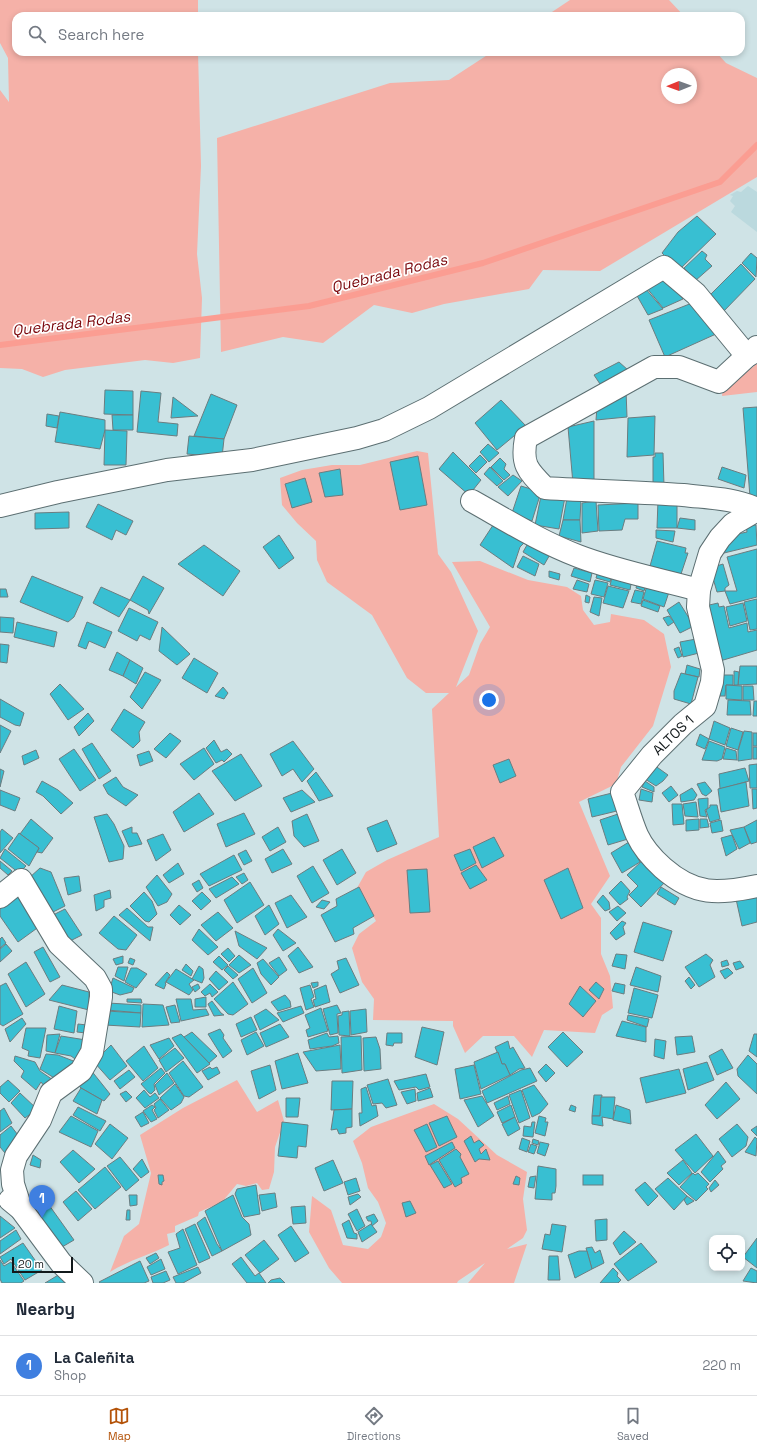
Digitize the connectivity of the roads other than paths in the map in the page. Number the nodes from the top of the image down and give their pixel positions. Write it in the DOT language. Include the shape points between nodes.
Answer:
graph roads {
  1 [pos="752,351"];
  2 [pos="472,501"];
  3 [pos="0,506"];
  4 [pos="757,510"];
  5 [pos="699,590"];
  6 [pos="757,886"];
  7 [pos="0,897"];
  8 [pos="0,1192"];
  9 [pos="21,1209"];
  10 [pos="82,1283"];
  1 -- 3 [label="street" via="696,294 664,267 429,408 384,430 267,457 167,470"];
  1 -- 4 [label="street" via="719,382 679,367 654,367 526,438 523,456 531,474 545,488 722,499 746,504"];
  2 -- 5 [label="street" via="578,556"];
  4 -- 5 [label="street, ALTOS 1" via="733,524 720,538 710,553"];
  5 -- 6 [label="street, ALTOS 1" via="698,607 714,670 705,706 683,724 636,773 622,792 637,836 652,858 677,880 700,890 720,892"];
  7 -- 9 [label="street" via="21,880 59,944 95,978 101,989 98,1025 92,1052 81,1071 51,1093 40,1120 16,1156 12,1170"];
  8 -- 9 [label="street"];
  9 -- 10 [label="street" via="61,1263"];
}
